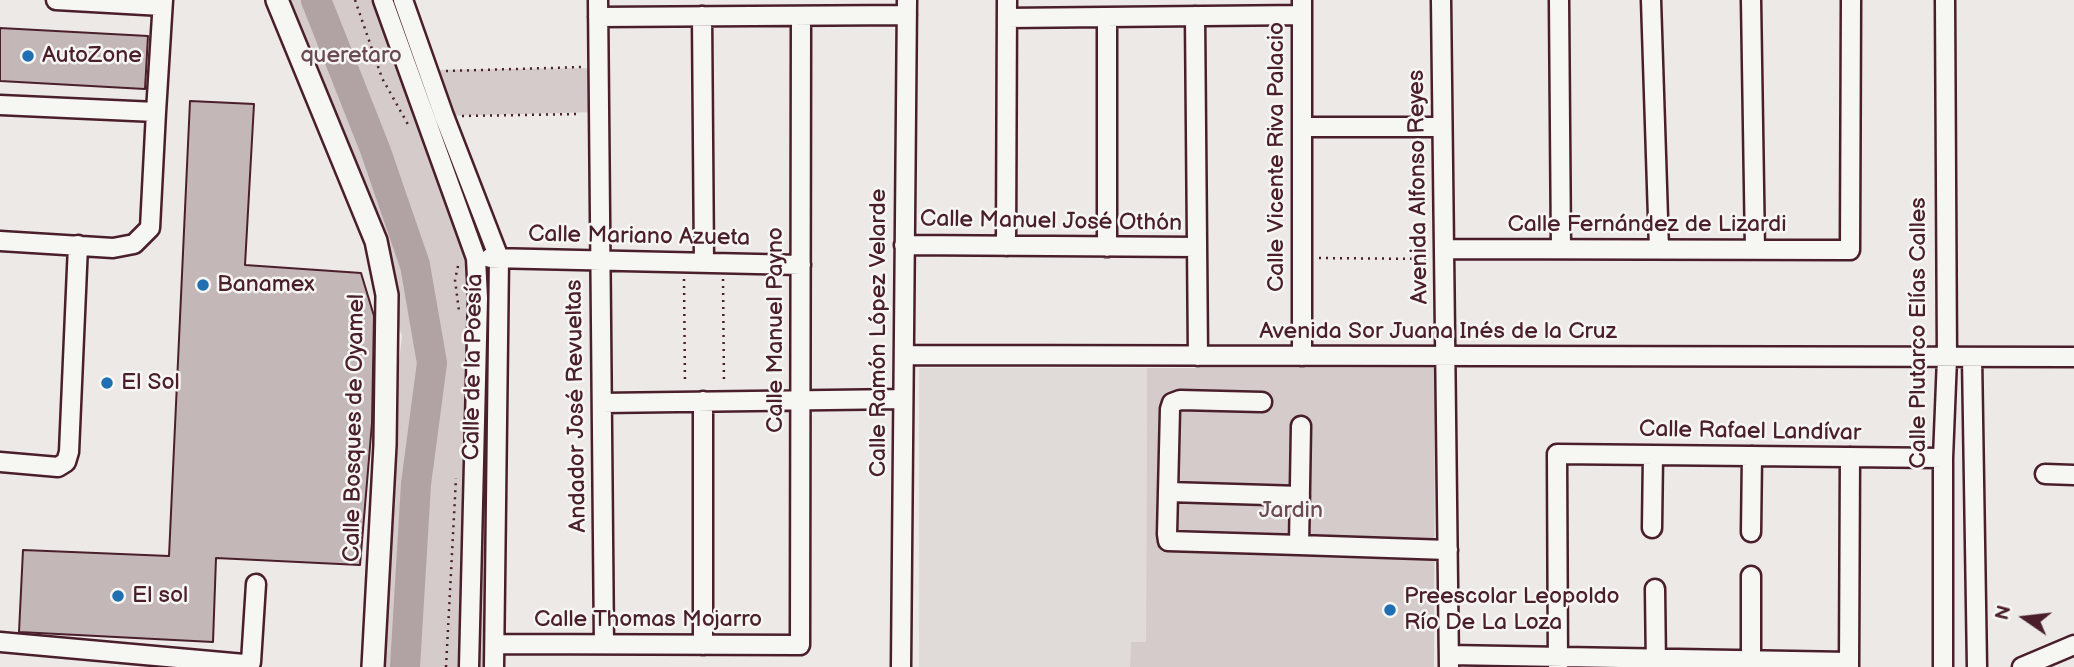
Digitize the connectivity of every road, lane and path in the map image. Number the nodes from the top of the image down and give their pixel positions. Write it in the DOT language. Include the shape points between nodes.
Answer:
graph roads {
  1 [pos="56,0"];
  2 [pos="277,0"];
  3 [pos="355,0"];
  4 [pos="383,0"];
  5 [pos="403,0"];
  6 [pos="1441,0"];
  7 [pos="1559,0"];
  8 [pos="1651,0"];
  9 [pos="1751,0"];
  10 [pos="1851,0"];
  11 [pos="1945,0"];
  12 [pos="163,3"];
  13 [pos="598,8"];
  14 [pos="907,8"];
  15 [pos="1302,8"];
  16 [pos="1007,9"];
  17 [pos="702,16"];
  18 [pos="801,16"];
  19 [pos="1195,16"];
  20 [pos="1107,17"];
  21 [pos="599,66"];
  22 [pos="428,72"];
  23 [pos="0,105"];
  24 [pos="156,111"];
  25 [pos="599,114"];
  26 [pos="444,116"];
  27 [pos="1302,127"];
  28 [pos="1442,127"];
  29 [pos="415,138"];
  30 [pos="467,233"];
  31 [pos="0,241"];
  32 [pos="78,245"];
  33 [pos="904,245"];
  34 [pos="1006,246"];
  35 [pos="1107,247"];
  36 [pos="1197,247"];
  37 [pos="1561,249"];
  38 [pos="1659,249"];
  39 [pos="1755,250"];
  40 [pos="1444,254"];
  41 [pos="476,258"];
  42 [pos="499,258"];
  43 [pos="1302,258"];
  44 [pos="600,260"];
  45 [pos="684,262"];
  46 [pos="704,263"];
  47 [pos="723,263"];
  48 [pos="801,265"];
  49 [pos="460,312"];
  50 [pos="904,355"];
  51 [pos="1198,356"];
  52 [pos="1302,356"];
  53 [pos="1445,356"];
  54 [pos="2074,357"];
  55 [pos="1947,358"];
  56 [pos="1972,358"];
  57 [pos="903,399"];
  58 [pos="801,400"];
  59 [pos="704,401"];
  60 [pos="724,401"];
  61 [pos="685,402"];
  62 [pos="1262,402"];
  63 [pos="602,403"];
  64 [pos="1301,426"];
  65 [pos="1653,455"];
  66 [pos="1752,456"];
  67 [pos="1850,457"];
  68 [pos="1943,458"];
  69 [pos="0,462"];
  70 [pos="457,473"];
  71 [pos="2045,474"];
  72 [pos="2074,475"];
  73 [pos="1168,492"];
  74 [pos="1300,496"];
  75 [pos="1653,528"];
  76 [pos="1751,532"];
  77 [pos="1299,545"];
  78 [pos="1448,550"];
  79 [pos="1751,576"];
  80 [pos="256,584"];
  81 [pos="1655,590"];
  82 [pos="0,642"];
  83 [pos="495,644"];
  84 [pos="604,644"];
  85 [pos="703,645"];
  86 [pos="800,645"];
  87 [pos="2074,645"];
  88 [pos="1449,661"];
  89 [pos="1558,662"];
  90 [pos="1656,663"];
  91 [pos="1751,663"];
  92 [pos="1849,664"];
  93 [pos="373,667"];
  94 [pos="446,667"];
  95 [pos="469,667"];
  96 [pos="494,667"];
  97 [pos="901,667"];
  98 [pos="1943,667"];
  99 [pos="1977,667"];
  100 [pos="2022,667"];
  1 -- 12 [label="street"];
  2 -- 93 [label="main road, Calle Bosques de Oyamel" via="376,241 387,295 385,445"];
  3 -- 29 [label="path" via="382,78"];
  4 -- 30 [label="street, Calle de la Poesía"];
  5 -- 22 [label="street, Calle de la Poesía"];
  6 -- 28 [label="street, Avenida Alfonso Reyes"];
  7 -- 37 [label="street"];
  8 -- 38 [label="street"];
  9 -- 39 [label="street"];
  10 -- 39 [label="street, Calle Fernández de Lizardi" via="1850,250"];
  11 -- 55 [label="street, Calle Plutarco Elías Calles"];
  12 -- 24 [label="street"];
  13 -- 17 [label="street"];
  13 -- 21 [label="street, Andador José Revueltas"];
  14 -- 18 [label="street"];
  14 -- 33 [label="street, Calle Ramón López Velarde"];
  15 -- 19 [label="street"];
  15 -- 27 [label="street, Calle Vicente Riva Palacio"];
  16 -- 20 [label="street"];
  16 -- 34 [label="street"];
  17 -- 18 [label="street"];
  17 -- 46 [label="street"];
  18 -- 48 [label="street, Calle Manuel Payno"];
  19 -- 20 [label="street"];
  19 -- 36 [label="street"];
  20 -- 35 [label="street"];
  21 -- 22 [label="path"];
  21 -- 25 [label="street, Andador José Revueltas"];
  22 -- 26 [label="street, Calle de la Poesía"];
  23 -- 24 [label="street"];
  24 -- 32 [label="street" via="150,228 134,244 113,248"];
  25 -- 26 [label="path"];
  25 -- 44 [label="street, Andador José Revueltas"];
  26 -- 42 [label="street, Calle de la Poesía"];
  27 -- 28 [label="street"];
  27 -- 43 [label="street, Calle Vicente Riva Palacio"];
  28 -- 40 [label="street, Avenida Alfonso Reyes"];
  30 -- 41 [label="street, Calle de la Poesía"];
  30 -- 49 [label="path" via="454,280"];
  31 -- 32 [label="street"];
  32 -- 69 [label="street" via="66,463 58,467"];
  33 -- 34 [label="street, Calle Manuel José Othón"];
  33 -- 50 [label="street, Calle Ramón López Velarde"];
  34 -- 35 [label="street, Calle Manuel José Othón"];
  35 -- 36 [label="street, Calle Manuel José Othón"];
  36 -- 51 [label="street"];
  37 -- 38 [label="street, Calle Fernández de Lizardi"];
  37 -- 40 [label="street, Calle Fernández de Lizardi"];
  38 -- 39 [label="street, Calle Fernández de Lizardi"];
  40 -- 43 [label="path"];
  40 -- 53 [label="street, Avenida Alfonso Reyes"];
  41 -- 42 [label="street, Calle Mariano Azueta"];
  41 -- 95 [label="street, Calle de la Poesía"];
  42 -- 44 [label="street, Calle Mariano Azueta"];
  42 -- 83 [label="street, Calle de la Poesía"];
  43 -- 52 [label="street, Calle Vicente Riva Palacio"];
  44 -- 45 [label="street, Calle Mariano Azueta"];
  44 -- 63 [label="street, Andador José Revueltas"];
  45 -- 46 [label="street, Calle Mariano Azueta"];
  45 -- 61 [label="path"];
  46 -- 47 [label="street, Calle Mariano Azueta"];
  47 -- 48 [label="street, Calle Mariano Azueta"];
  47 -- 60 [label="path"];
  48 -- 58 [label="street, Calle Manuel Payno"];
  50 -- 51 [label="street, Avenida Sor Juana Inés de la Cruz"];
  50 -- 57 [label="street, Calle Ramón López Velarde"];
  51 -- 52 [label="street, Avenida Sor Juana Inés de la Cruz"];
  52 -- 53 [label="street, Avenida Sor Juana Inés de la Cruz"];
  53 -- 55 [label="street, Avenida Sor Juana Inés de la Cruz"];
  53 -- 78 [label="street, Avenida Alfonso Reyes"];
  54 -- 56 [label="street, Avenida Sor Juana Inés de la Cruz"];
  55 -- 56 [label="street, Avenida Sor Juana Inés de la Cruz"];
  55 -- 68 [label="street, Calle Plutarco Elías Calles"];
  56 -- 99 [label="street"];
  57 -- 58 [label="street"];
  57 -- 97 [label="street, Calle Ramón López Velarde"];
  58 -- 60 [label="street"];
  58 -- 86 [label="street, Calle Manuel Payno"];
  59 -- 60 [label="street"];
  59 -- 61 [label="street"];
  59 -- 85 [label="street"];
  61 -- 63 [label="street"];
  62 -- 73 [label="street" via="1172,403"];
  63 -- 84 [label="street, Andador José Revueltas"];
  64 -- 74 [label="street"];
  65 -- 66 [label="street, Calle Rafael Landívar"];
  65 -- 75 [label="street"];
  65 -- 89 [label="street, Calle Rafael Landívar" via="1557,454"];
  66 -- 67 [label="street, Calle Rafael Landívar"];
  66 -- 76 [label="street"];
  67 -- 68 [label="street, Calle Rafael Landívar"];
  67 -- 92 [label="street"];
  68 -- 98 [label="street, Calle Plutarco Elías Calles"];
  70 -- 94 [label="path"];
  71 -- 72 [label="street"];
  73 -- 74 [label="street"];
  73 -- 77 [label="street" via="1168,541"];
  74 -- 77 [label="street"];
  77 -- 78 [label="street"];
  78 -- 88 [label="street, Avenida Alfonso Reyes"];
  79 -- 91 [label="street"];
  80 -- 82 [label="street" via="251,662 244,664"];
  81 -- 90 [label="street"];
  83 -- 84 [label="street, Calle Thomas Mojarro"];
  83 -- 96 [label="street, Calle de la Poesía"];
  84 -- 85 [label="street, Calle Thomas Mojarro"];
  85 -- 86 [label="street, Calle Thomas Mojarro"];
  87 -- 100 [label="street"];
  88 -- 89 [label="street"];
  89 -- 90 [label="street"];
  90 -- 91 [label="street"];
  91 -- 92 [label="street"];
}
